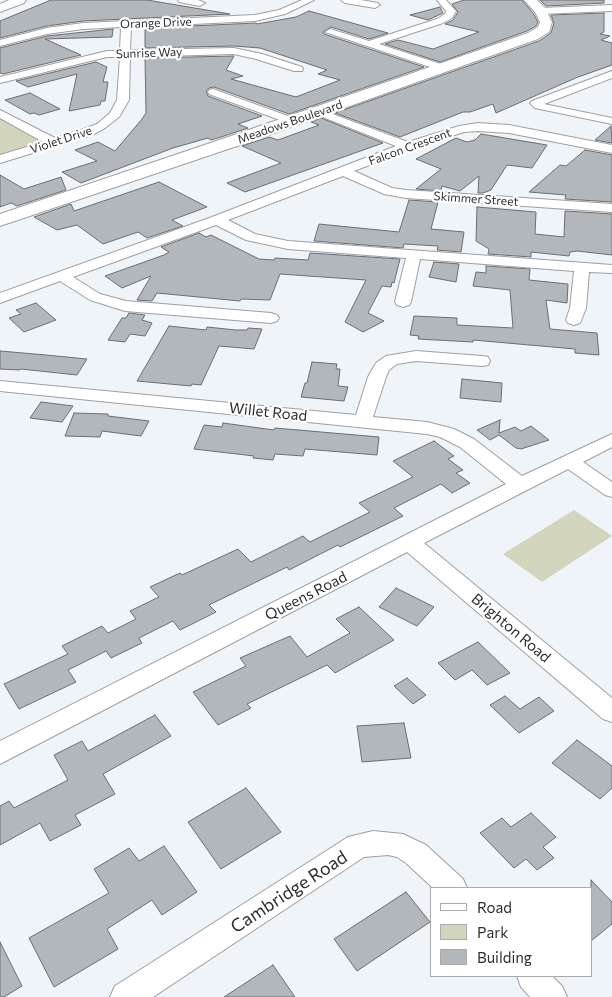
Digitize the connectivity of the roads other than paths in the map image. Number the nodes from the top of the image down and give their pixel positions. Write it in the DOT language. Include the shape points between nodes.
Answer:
graph roads {
  1 [pos="20,0"];
  2 [pos="182,0"];
  3 [pos="310,0"];
  4 [pos="345,0"];
  5 [pos="441,0"];
  6 [pos="200,3"];
  7 [pos="375,5"];
  8 [pos="536,5"];
  9 [pos="0,8"];
  10 [pos="612,8"];
  11 [pos="126,24"];
  12 [pos="330,32"];
  13 [pos="0,43"];
  14 [pos="370,44"];
  15 [pos="124,54"];
  16 [pos="443,68"];
  17 [pos="298,69"];
  18 [pos="612,74"];
  19 [pos="0,80"];
  20 [pos="213,92"];
  21 [pos="319,112"];
  22 [pos="0,113"];
  23 [pos="292,121"];
  24 [pos="612,121"];
  25 [pos="54,143"];
  26 [pos="407,146"];
  27 [pos="612,149"];
  28 [pos="0,159"];
  29 [pos="345,172"];
  30 [pos="612,208"];
  31 [pos="0,220"];
  32 [pos="217,220"];
  33 [pos="414,253"];
  34 [pos="582,266"];
  35 [pos="612,269"];
  36 [pos="62,276"];
  37 [pos="0,298"];
  38 [pos="404,302"];
  39 [pos="271,318"];
  40 [pos="574,320"];
  41 [pos="482,361"];
  42 [pos="0,386"];
  43 [pos="363,421"];
  44 [pos="612,440"];
  45 [pos="570,462"];
  46 [pos="520,485"];
  47 [pos="612,490"];
  48 [pos="410,543"];
  49 [pos="612,712"];
  50 [pos="0,753"];
  51 [pos="452,887"];
  52 [pos="533,977"];
  53 [pos="126,997"];
  54 [pos="551,997"];
  1 -- 9 [label="street"];
  2 -- 6 [label="street"];
  3 -- 11 [label="street, Orange Drive" via="282,12 255,18"];
  4 -- 7 [label="street"];
  5 -- 14 [label="street" via="451,11 450,16"];
  8 -- 10 [label="street"];
  8 -- 16 [label="street, Meadows Boulevard" via="546,22 541,32"];
  11 -- 13 [label="street, Orange Drive" via="66,28"];
  11 -- 15 [label="street, Violet Drive"];
  12 -- 14 [label="street"];
  14 -- 16 [label="street"];
  15 -- 17 [label="street, Sunrise Way" via="234,51"];
  15 -- 19 [label="street, Sunrise Way" via="94,56"];
  15 -- 25 [label="street, Violet Drive" via="123,100 118,112 95,129"];
  16 -- 21 [label="street, Meadows Boulevard"];
  18 -- 24 [label="street" via="536,103"];
  20 -- 23 [label="street"];
  21 -- 23 [label="street, Meadows Boulevard"];
  21 -- 26 [label="street"];
  22 -- 25 [label="street"];
  23 -- 31 [label="street, Meadows Boulevard"];
  25 -- 28 [label="street, Violet Drive"];
  26 -- 27 [label="street, Falcon Crescent" via="478,127 509,129"];
  26 -- 29 [label="street, Falcon Crescent"];
  29 -- 30 [label="street, Skimmer Street" via="388,191"];
  29 -- 32 [label="street, Falcon Crescent"];
  32 -- 33 [label="street" via="267,242"];
  32 -- 36 [label="street, Falcon Crescent"];
  33 -- 34 [label="street"];
  33 -- 38 [label="street"];
  34 -- 35 [label="street"];
  34 -- 40 [label="street"];
  36 -- 37 [label="street, Falcon Crescent"];
  36 -- 39 [label="street" via="95,297 125,306"];
  41 -- 43 [label="street" via="416,356 392,360 382,367 377,377"];
  42 -- 43 [label="street, Willet Road"];
  43 -- 46 [label="street, Willet Road" via="447,433 466,443"];
  44 -- 45 [label="street, Queens Road"];
  45 -- 46 [label="street, Queens Road"];
  45 -- 47 [label="street"];
  46 -- 48 [label="street, Queens Road"];
  48 -- 49 [label="street, Brighton Road"];
  48 -- 50 [label="street, Queens Road"];
  51 -- 53 [label="street, Cambridge Road" via="403,846 373,843 358,846"];
  52 -- 54 [label="street"];
}
